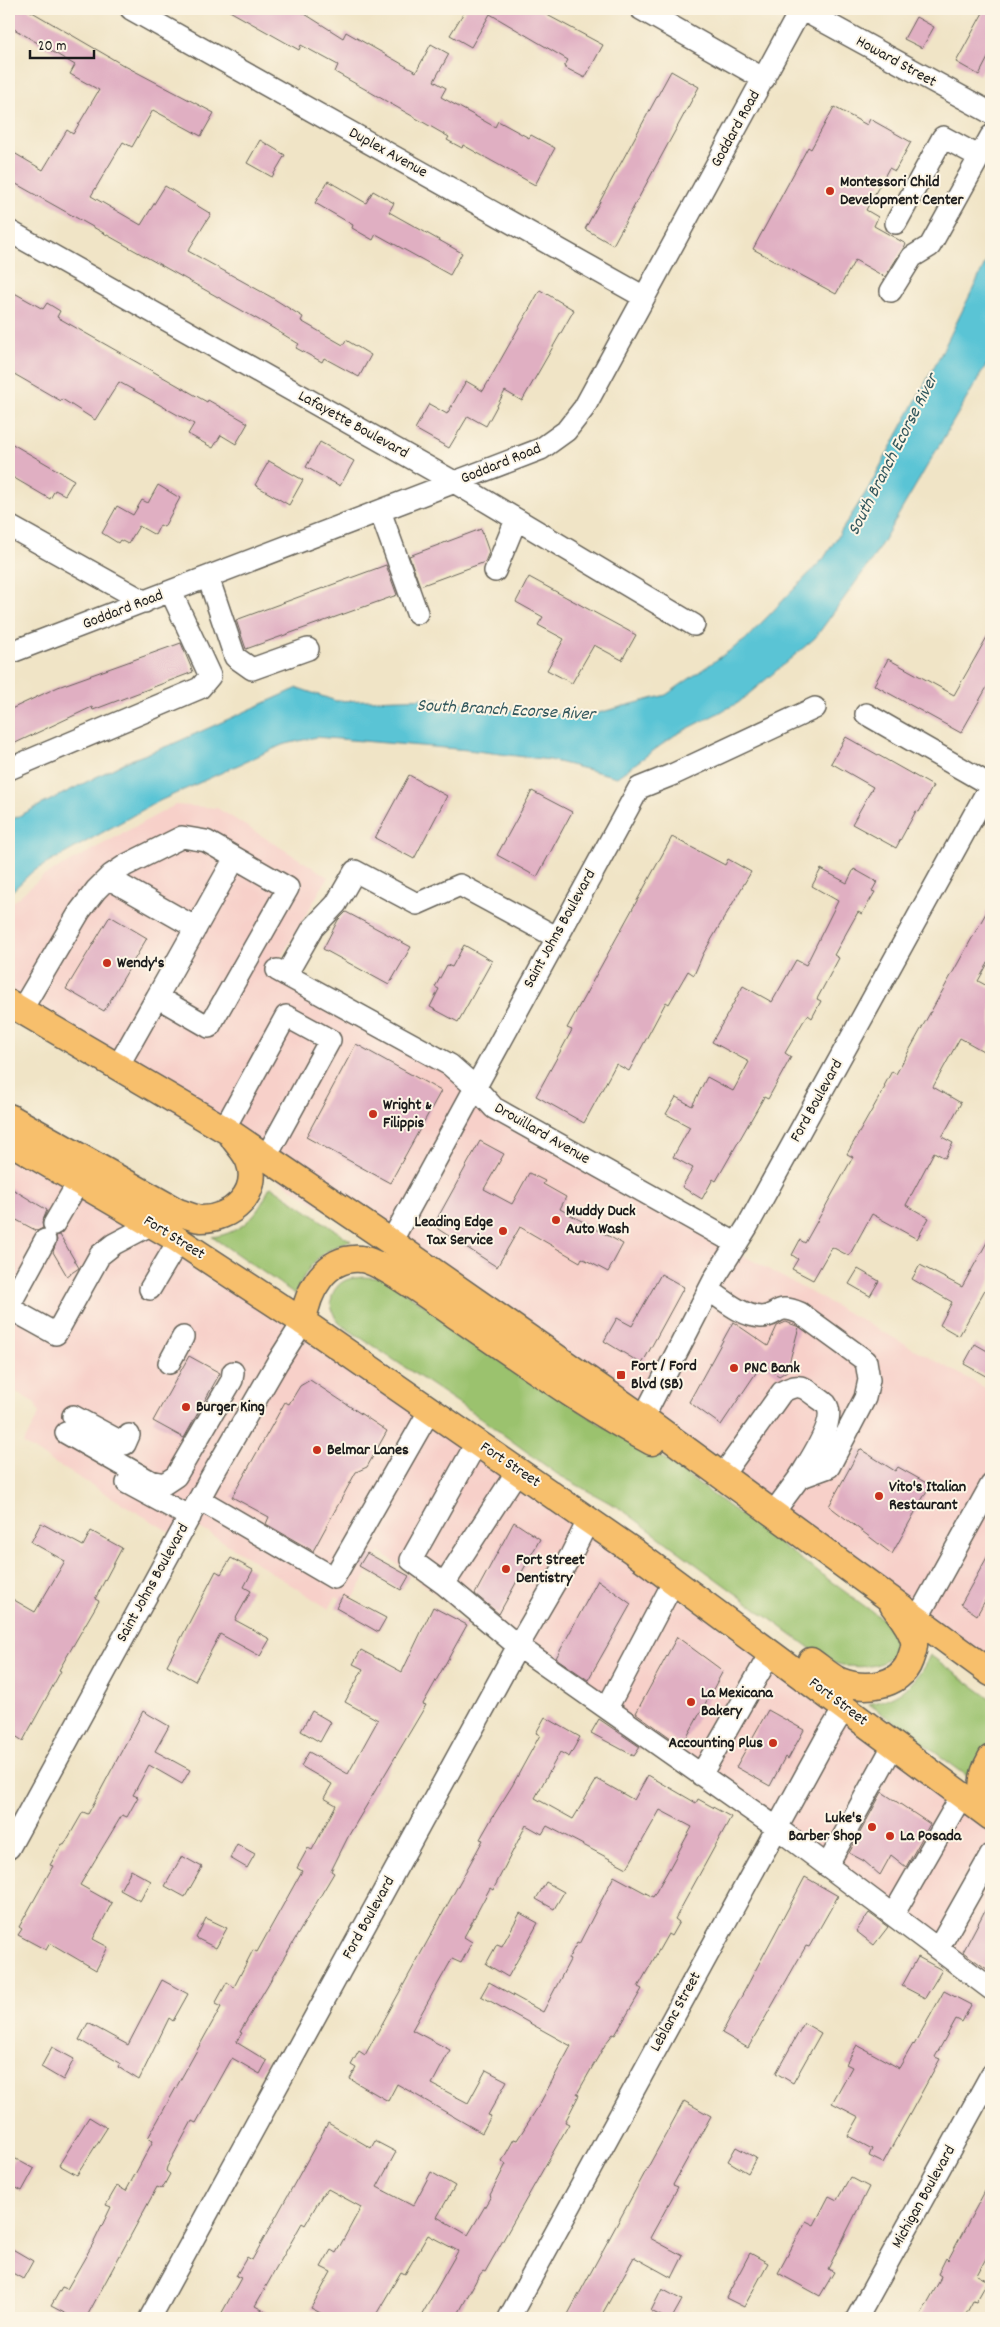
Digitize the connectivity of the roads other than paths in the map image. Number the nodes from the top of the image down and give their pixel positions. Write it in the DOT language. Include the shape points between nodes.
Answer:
graph roads {
  1 [pos="131,9"];
  2 [pos="641,9"];
  3 [pos="801,9"];
  4 [pos="764,79"];
  5 [pos="991,113"];
  6 [pos="991,136"];
  7 [pos="980,157"];
  8 [pos="896,223"];
  9 [pos="9,231"];
  10 [pos="891,291"];
  11 [pos="644,297"];
  12 [pos="454,482"];
  13 [pos="380,511"];
  14 [pos="516,520"];
  15 [pos="9,526"];
  16 [pos="495,571"];
  17 [pos="208,578"];
  18 [pos="171,592"];
  19 [pos="145,602"];
  20 [pos="417,613"];
  21 [pos="694,625"];
  22 [pos="308,649"];
  23 [pos="9,653"];
  24 [pos="816,708"];
  25 [pos="866,714"];
  26 [pos="9,770"];
  27 [pos="991,785"];
  28 [pos="234,858"];
  29 [pos="108,878"];
  30 [pos="196,928"];
  31 [pos="556,937"];
  32 [pos="157,997"];
  33 [pos="15,1006"];
  34 [pos="118,1066"];
  35 [pos="474,1086"];
  36 [pos="9,1118"];
  37 [pos="226,1130"];
  38 [pos="9,1141"];
  39 [pos="266,1157"];
  40 [pos="79,1180"];
  41 [pos="152,1224"];
  42 [pos="179,1240"];
  43 [pos="391,1242"];
  44 [pos="737,1244"];
  45 [pos="150,1289"];
  46 [pos="709,1290"];
  47 [pos="9,1307"];
  48 [pos="303,1322"];
  49 [pos="183,1337"];
  50 [pos="169,1363"];
  51 [pos="233,1372"];
  52 [pos="430,1410"];
  53 [pos="643,1418"];
  54 [pos="68,1426"];
  55 [pos="130,1435"];
  56 [pos="476,1442"];
  57 [pos="518,1470"];
  58 [pos="716,1471"];
  59 [pos="799,1478"];
  60 [pos="990,1490"];
  61 [pos="194,1508"];
  62 [pos="773,1512"];
  63 [pos="589,1519"];
  64 [pos="674,1581"];
  65 [pos="444,1584"];
  66 [pos="885,1593"];
  67 [pos="918,1617"];
  68 [pos="518,1646"];
  69 [pos="771,1652"];
  70 [pos="991,1672"];
  71 [pos="845,1707"];
  72 [pos="607,1708"];
  73 [pos="894,1744"];
  74 [pos="991,1758"];
  75 [pos="701,1775"];
  76 [pos="962,1795"];
  77 [pos="991,1810"];
  78 [pos="991,1817"];
  79 [pos="777,1828"];
  80 [pos="9,1848"];
  81 [pos="991,1855"];
  82 [pos="827,1866"];
  83 [pos="893,1915"];
  84 [pos="938,1949"];
  85 [pos="991,1989"];
  86 [pos="991,2075"];
  87 [pos="150,2318"];
  88 [pos="509,2318"];
  89 [pos="858,2318"];
  1 -- 11 [label="street, Duplex Avenue"];
  2 -- 4 [label="street"];
  3 -- 4 [label="street, Goddard Road"];
  3 -- 5 [label="street, Howard Street"];
  4 -- 11 [label="street, Goddard Road"];
  6 -- 7 [label="street"];
  7 -- 8 [label="street" via="943,137"];
  7 -- 10 [label="street" via="930,246 912,257"];
  9 -- 12 [label="street, Lafayette Boulevard"];
  11 -- 12 [label="street, Goddard Road" via="584,408 566,431 541,449"];
  12 -- 13 [label="street, Goddard Road"];
  12 -- 14 [label="street, Lafayette Boulevard"];
  13 -- 17 [label="street, Goddard Road"];
  13 -- 20 [label="street"];
  14 -- 16 [label="street"];
  14 -- 21 [label="street, Lafayette Boulevard"];
  15 -- 19 [label="street"];
  17 -- 18 [label="street, Goddard Road"];
  17 -- 22 [label="street" via="235,657 246,665 252,669"];
  18 -- 19 [label="street, Goddard Road"];
  18 -- 26 [label="street" via="210,676 200,688"];
  19 -- 23 [label="street, Goddard Road"];
  24 -- 31 [label="street, Saint Johns Boulevard" via="639,788"];
  25 -- 27 [label="street"];
  27 -- 44 [label="street, Ford Boulevard"];
  28 -- 29 [label="street" via="206,841 182,837 126,865"];
  28 -- 30 [label="street"];
  28 -- 32 [label="street" via="288,888 209,1026"];
  29 -- 30 [label="street"];
  29 -- 33 [label="street" via="80,912"];
  30 -- 32 [label="street"];
  31 -- 35 [label="street, Saint Johns Boulevard"];
  31 -- 35 [label="street, Drouillard Avenue" via="460,885 417,904 355,870 336,904 313,928 282,972 450,1065"];
  32 -- 34 [label="street"];
  33 -- 34 [label="main road"];
  34 -- 37 [label="main road"];
  35 -- 43 [label="street, Saint Johns Boulevard"];
  35 -- 44 [label="street, Drouillard Avenue" via="490,1106"];
  36 -- 37 [label="main road" via="178,1212 199,1219 230,1212 249,1190 249,1161"];
  37 -- 39 [label="main road"];
  37 -- 39 [label="street" via="286,1016 330,1040"];
  38 -- 40 [label="main road, Fort Street"];
  39 -- 43 [label="main road"];
  40 -- 41 [label="main road, Fort Street"];
  40 -- 47 [label="street"];
  41 -- 42 [label="main road, Fort Street"];
  41 -- 47 [label="street" via="100,1255 56,1334"];
  42 -- 45 [label="street"];
  42 -- 48 [label="main road, Fort Street"];
  43 -- 53 [label="main road"];
  44 -- 46 [label="street, Ford Boulevard"];
  46 -- 53 [label="street, Ford Boulevard"];
  46 -- 59 [label="street" via="748,1314 762,1317 789,1308 866,1361 869,1380 865,1398 829,1467"];
  48 -- 52 [label="main road, Fort Street"];
  48 -- 58 [label="main road" via="306,1304 321,1277 342,1261 363,1259 413,1286 605,1417"];
  48 -- 61 [label="street, Saint Johns Boulevard" via="279,1358"];
  49 -- 50 [label="street"];
  51 -- 54 [label="street" via="232,1380 176,1476 164,1484 150,1481"];
  52 -- 56 [label="main road, Fort Street"];
  52 -- 61 [label="street" via="334,1578"];
  53 -- 58 [label="main road"];
  54 -- 55 [label="street" via="125,1444"];
  54 -- 61 [label="street" via="66,1439 72,1452"];
  56 -- 57 [label="main road, Fort Street"];
  56 -- 65 [label="street" via="411,1560"];
  57 -- 63 [label="main road, Fort Street"];
  57 -- 65 [label="street"];
  58 -- 59 [label="street" via="782,1392 792,1386 805,1388 826,1405 829,1416 828,1426"];
  58 -- 62 [label="main road"];
  59 -- 62 [label="street"];
  60 -- 67 [label="street"];
  61 -- 80 [label="street, Saint Johns Boulevard"];
  62 -- 66 [label="main road"];
  63 -- 64 [label="main road, Fort Street"];
  63 -- 66 [label="main road" via="616,1519 838,1680 861,1686 876,1686 901,1674 909,1664 914,1647 907,1624"];
  63 -- 68 [label="street, Ford Boulevard"];
  64 -- 69 [label="main road, Fort Street"];
  64 -- 72 [label="street"];
  65 -- 68 [label="street"];
  66 -- 67 [label="main road"];
  67 -- 70 [label="main road"];
  68 -- 72 [label="street"];
  68 -- 87 [label="street, Ford Boulevard"];
  69 -- 71 [label="main road, Fort Street"];
  69 -- 75 [label="street"];
  71 -- 73 [label="main road, Fort Street"];
  71 -- 79 [label="street, Leblanc Street"];
  72 -- 75 [label="street"];
  73 -- 76 [label="main road, Fort Street"];
  73 -- 82 [label="street"];
  74 -- 77 [label="main road" via="983,1773 983,1797"];
  75 -- 79 [label="street"];
  76 -- 78 [label="main road, Fort Street"];
  76 -- 83 [label="street"];
  79 -- 82 [label="street"];
  79 -- 88 [label="street, Leblanc Street"];
  81 -- 84 [label="street"];
  82 -- 83 [label="street"];
  83 -- 84 [label="street"];
  84 -- 85 [label="street"];
  86 -- 89 [label="street, Michigan Boulevard"];
}
